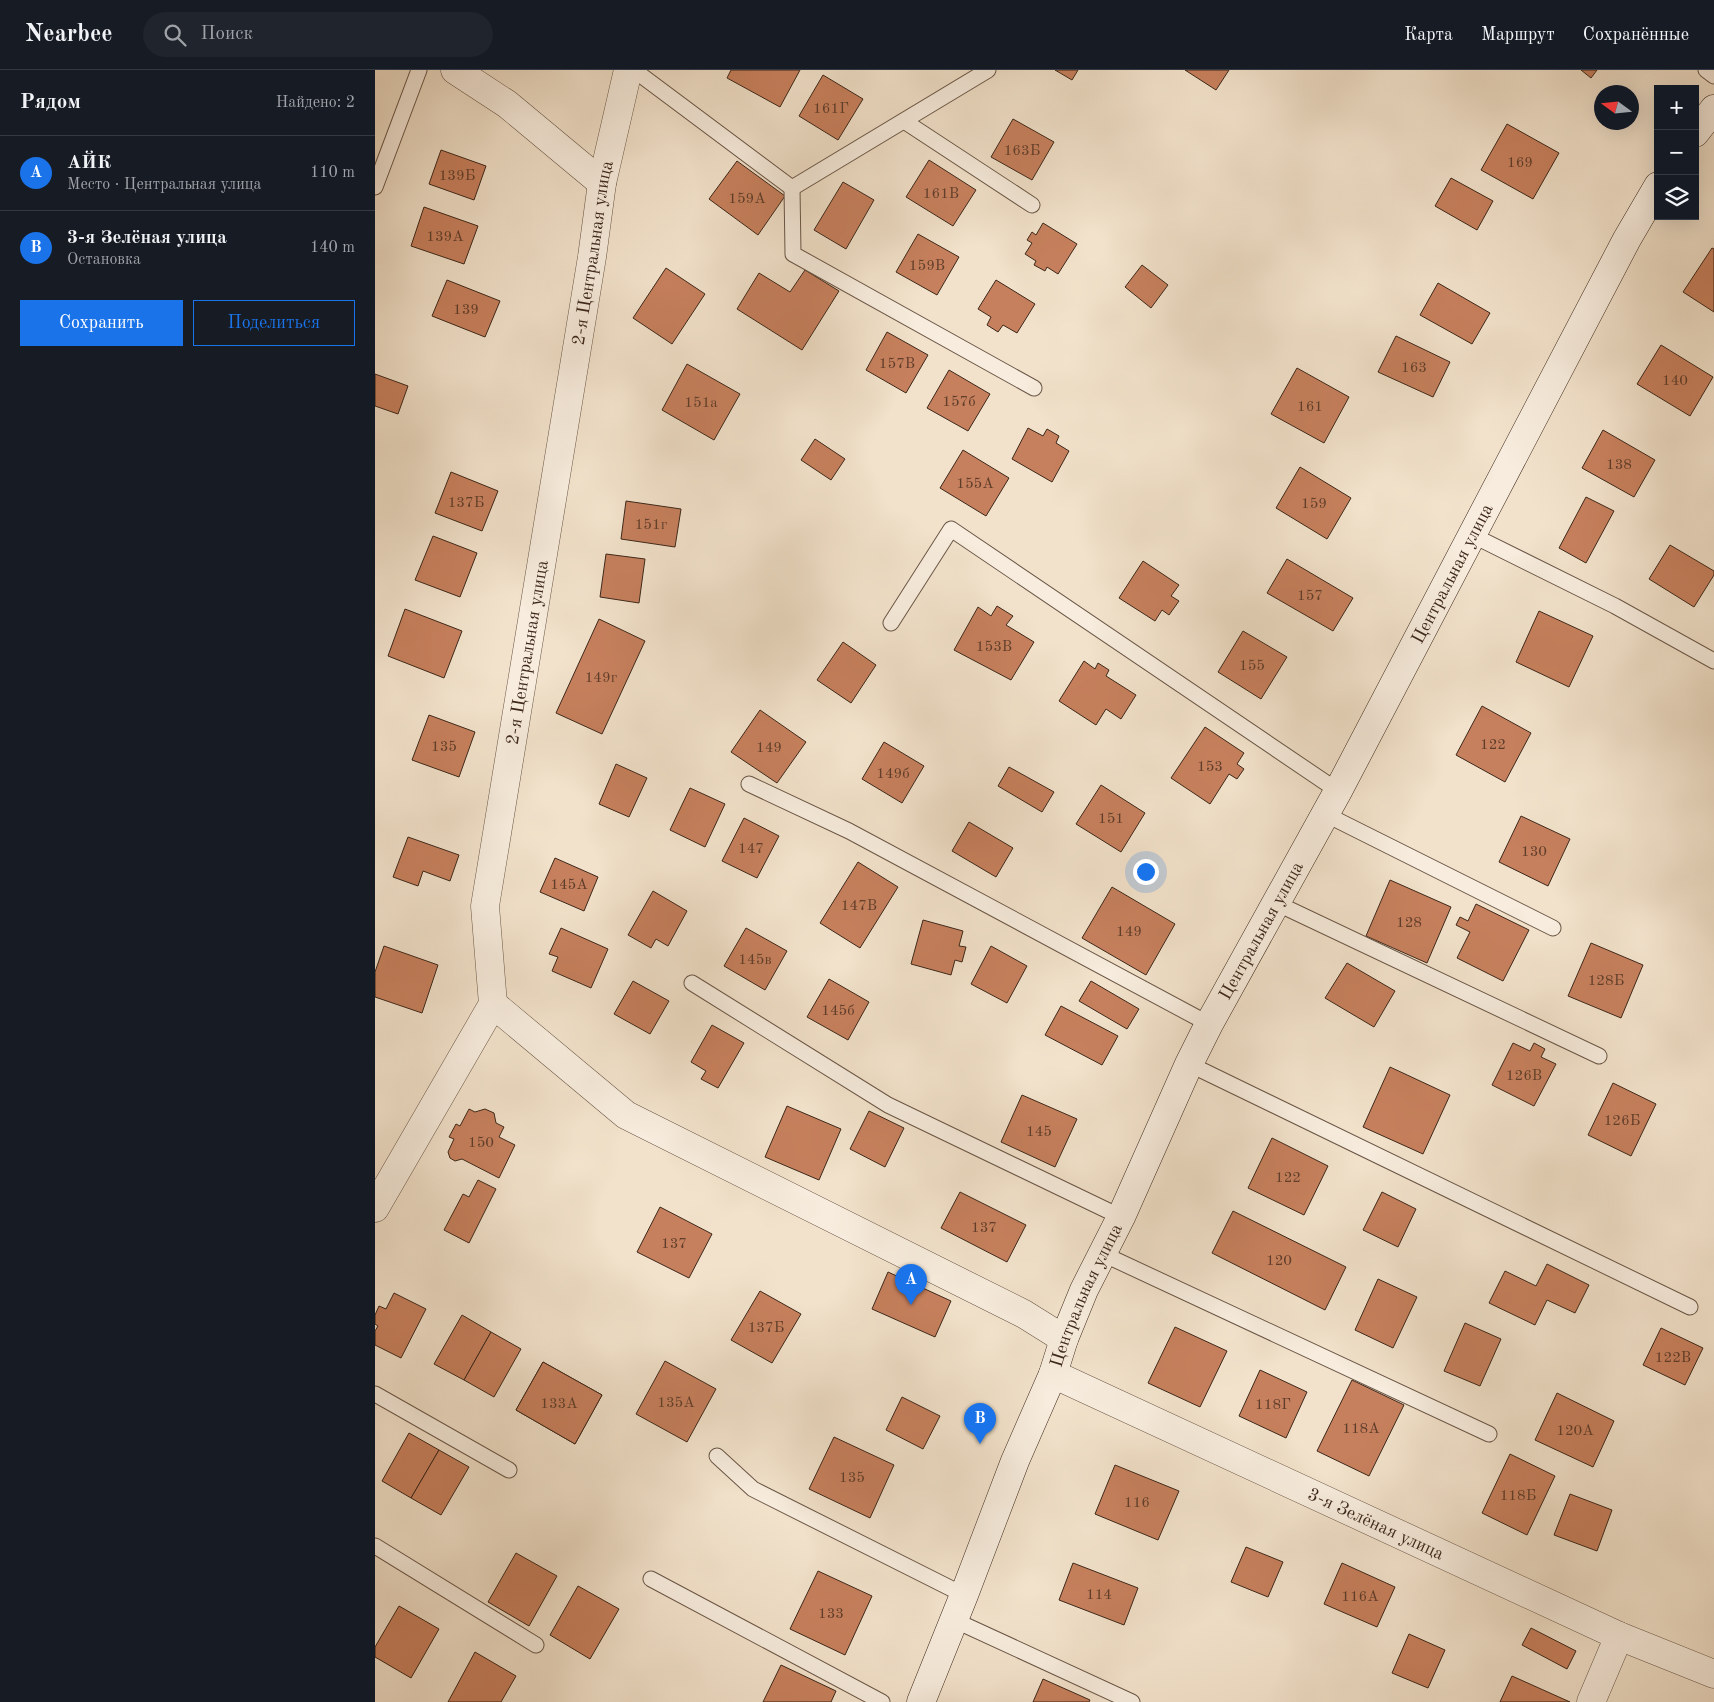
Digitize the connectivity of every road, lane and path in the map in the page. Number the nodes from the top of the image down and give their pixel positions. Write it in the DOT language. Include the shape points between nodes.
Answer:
graph roads {
  1 [pos="419,70"];
  2 [pos="455,70"];
  3 [pos="628,70"];
  4 [pos="634,70"];
  5 [pos="988,70"];
  6 [pos="1706,70"];
  7 [pos="1714,76"];
  8 [pos="1714,109"];
  9 [pos="904,121"];
  10 [pos="1698,130"];
  11 [pos="602,183"];
  12 [pos="375,188"];
  13 [pos="792,188"];
  14 [pos="1654,193"];
  15 [pos="1032,205"];
  16 [pos="1034,388"];
  17 [pos="1472,535"];
  18 [pos="891,623"];
  19 [pos="1714,661"];
  20 [pos="749,784"];
  21 [pos="1331,802"];
  22 [pos="1275,903"];
  23 [pos="1553,928"];
  24 [pos="692,983"];
  25 [pos="493,1004"];
  26 [pos="1209,1024"];
  27 [pos="1599,1056"];
  28 [pos="1189,1064"];
  29 [pos="375,1208"];
  30 [pos="1121,1217"];
  31 [pos="1103,1254"];
  32 [pos="1690,1307"];
  33 [pos="1064,1339"];
  34 [pos="1053,1374"];
  35 [pos="375,1394"];
  36 [pos="1489,1434"];
  37 [pos="717,1456"];
  38 [pos="509,1470"];
  39 [pos="375,1546"];
  40 [pos="651,1579"];
  41 [pos="964,1595"];
  42 [pos="954,1620"];
  43 [pos="1619,1636"];
  44 [pos="536,1646"];
  45 [pos="1714,1674"];
  46 [pos="882,1702"];
  47 [pos="921,1702"];
  48 [pos="1132,1702"];
  49 [pos="1591,1702"];
  1 -- 12 [label="lane"];
  2 -- 11 [label="street" via="507,104"];
  3 -- 11 [label="street, 2-я Центральная улица"];
  4 -- 13 [label="lane"];
  5 -- 9 [label="lane"];
  6 -- 7 [label="lane"];
  8 -- 10 [label="street"];
  9 -- 13 [label="lane"];
  9 -- 15 [label="lane"];
  11 -- 25 [label="street, 2-я Центральная улица" via="485,906"];
  13 -- 16 [label="lane" via="793,254"];
  14 -- 17 [label="street, Центральная улица"];
  17 -- 19 [label="lane" via="1615,606"];
  17 -- 21 [label="street, Центральная улица"];
  18 -- 21 [label="lane" via="951,529"];
  20 -- 26 [label="lane" via="849,831"];
  21 -- 22 [label="street, Центральная улица"];
  21 -- 23 [label="lane"];
  22 -- 26 [label="street, Центральная улица"];
  22 -- 27 [label="lane"];
  24 -- 30 [label="lane" via="887,1105"];
  25 -- 29 [label="street"];
  25 -- 33 [label="street" via="626,1115 1024,1314"];
  26 -- 28 [label="street, Центральная улица"];
  28 -- 30 [label="street, Центральная улица"];
  28 -- 32 [label="lane"];
  30 -- 31 [label="street, Центральная улица"];
  31 -- 33 [label="street, Центральная улица"];
  31 -- 36 [label="lane"];
  33 -- 34 [label="street, Центральная улица"];
  34 -- 41 [label="street, Центральная улица" via="1015,1461"];
  34 -- 43 [label="street, 3-я Зелёная улица"];
  35 -- 38 [label="lane"];
  37 -- 41 [label="lane" via="753,1489"];
  39 -- 44 [label="lane"];
  40 -- 46 [label="lane"];
  41 -- 42 [label="street, Центральная улица"];
  42 -- 47 [label="street, Центральная улица"];
  42 -- 48 [label="lane"];
  43 -- 45 [label="street, 3-я Зелёная улица"];
  43 -- 49 [label="street"];
}
